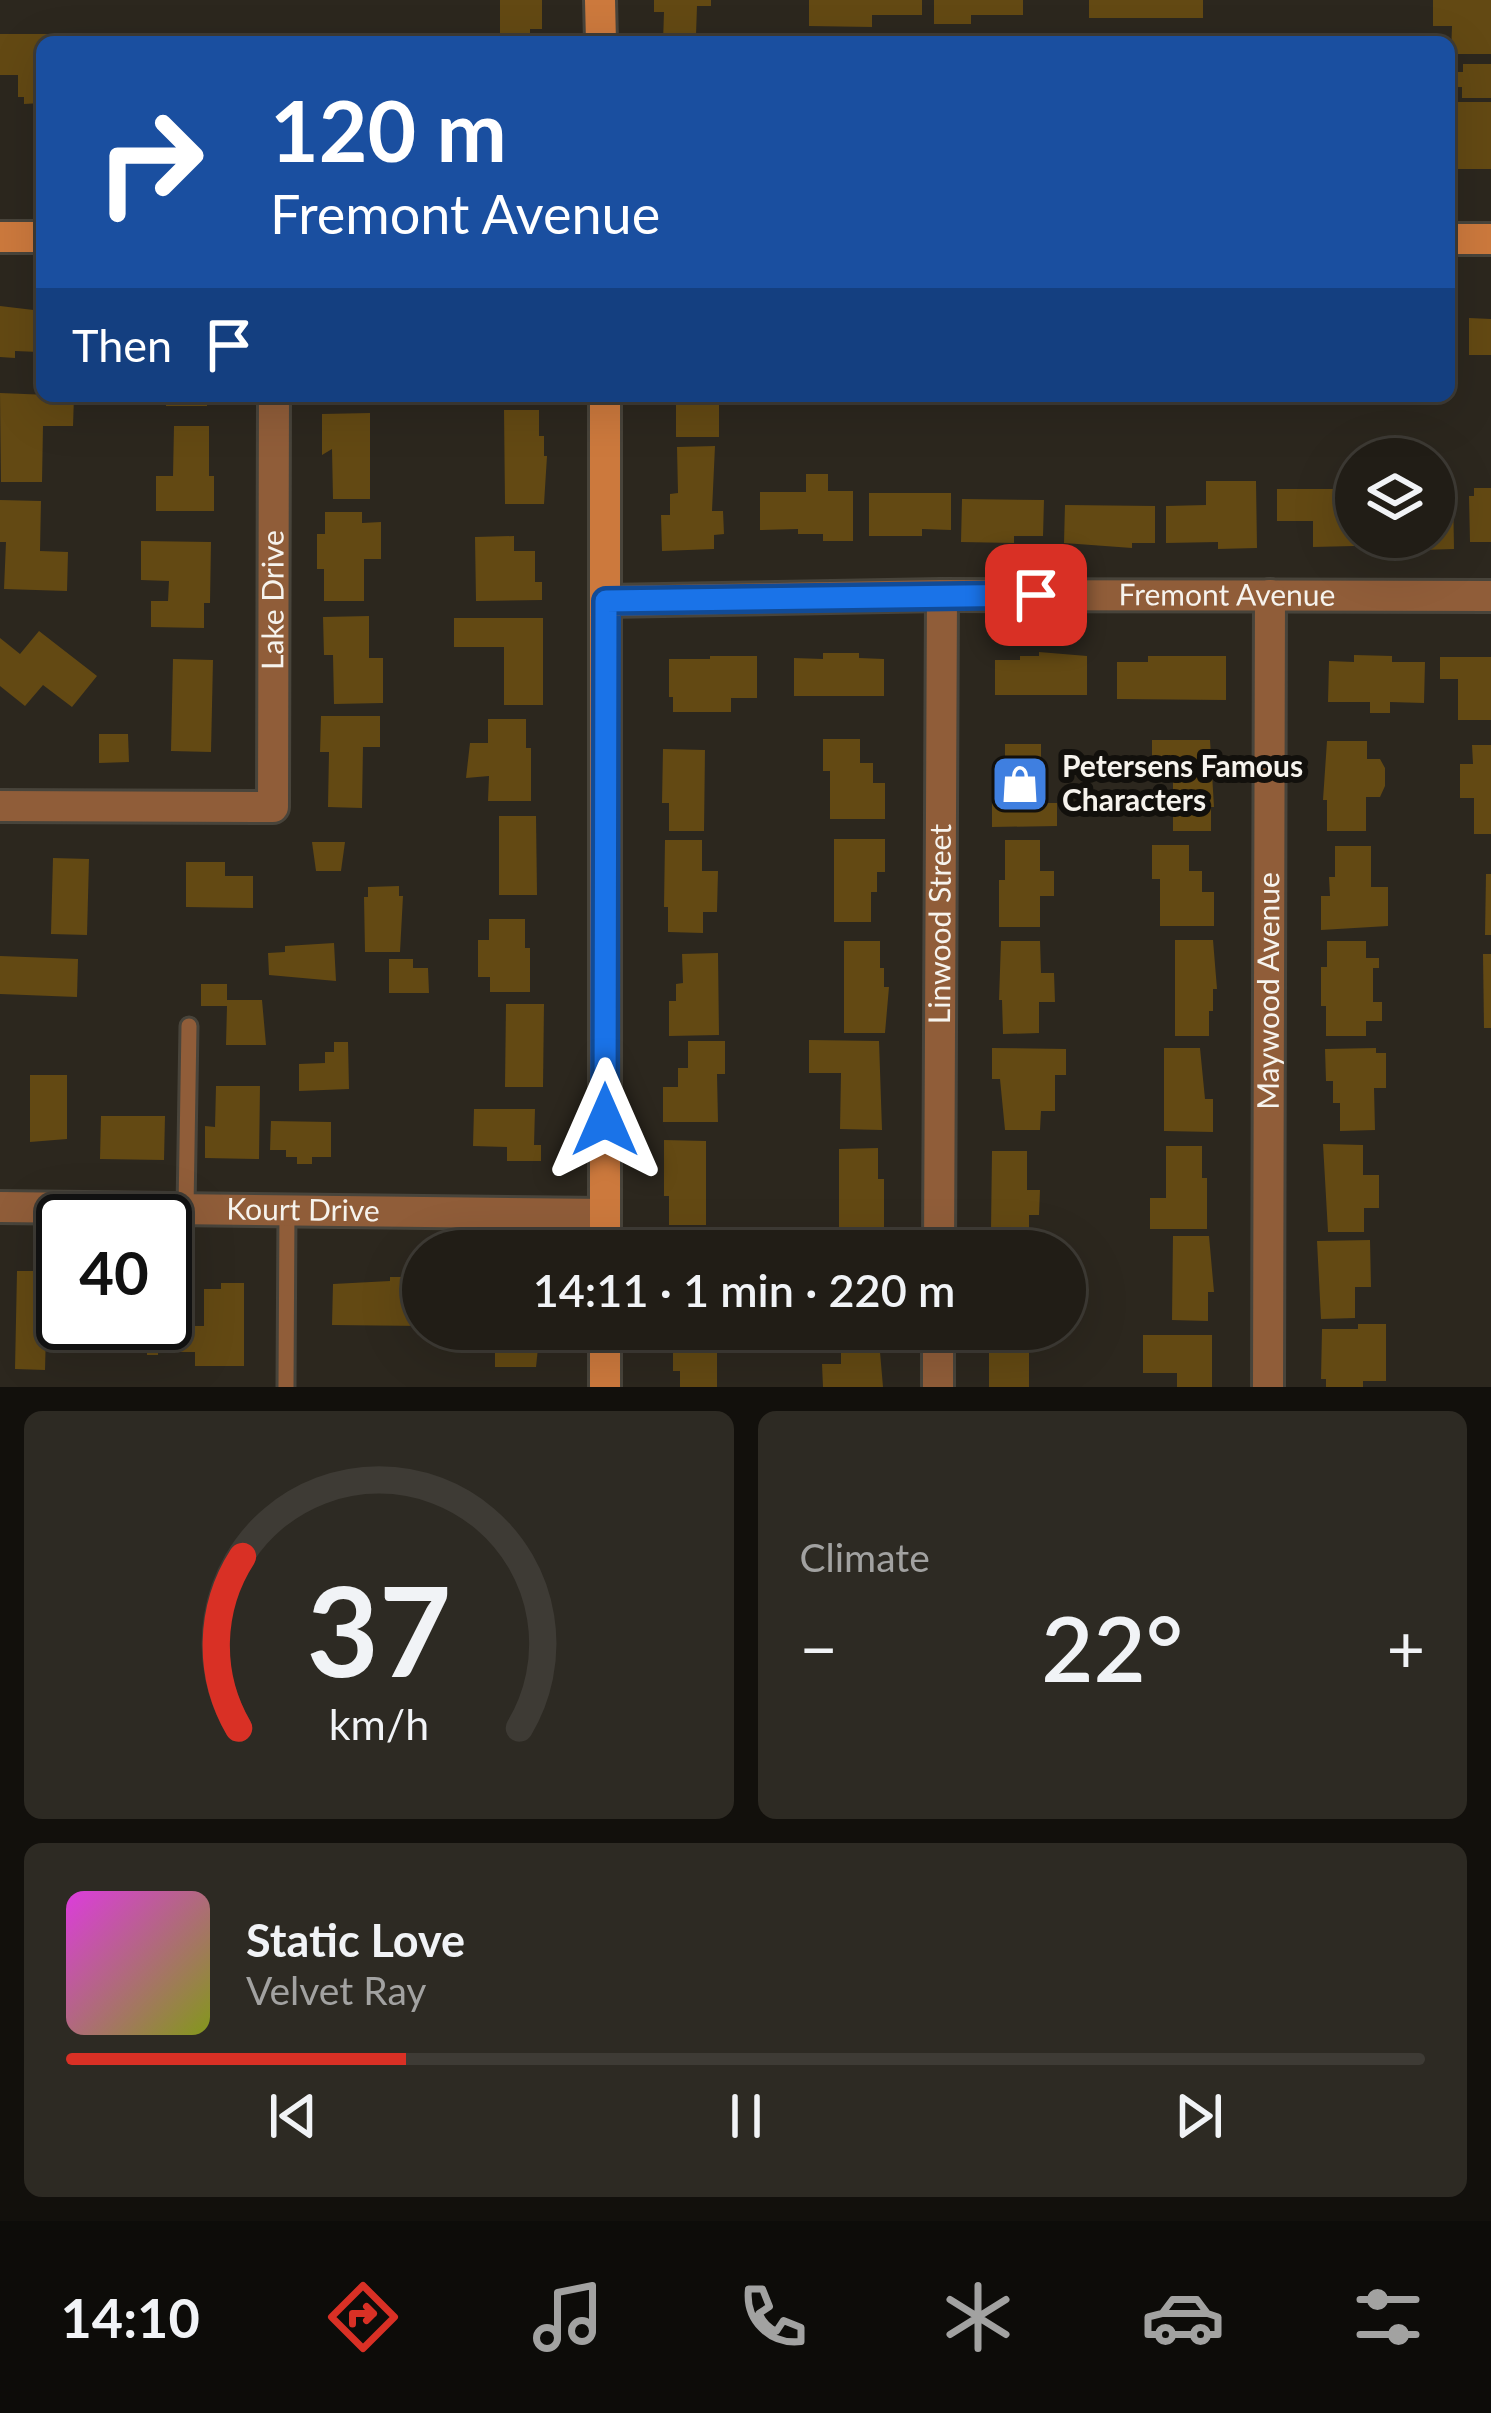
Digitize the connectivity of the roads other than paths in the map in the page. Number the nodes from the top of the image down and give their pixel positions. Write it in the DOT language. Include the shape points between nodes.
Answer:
graph roads {
  1 [pos="600,0"];
  2 [pos="601,36"];
  3 [pos="0,237"];
  4 [pos="36,237"];
  5 [pos="1455,239"];
  6 [pos="1491,239"];
  7 [pos="274,402"];
  8 [pos="605,402"];
  9 [pos="942,595"];
  10 [pos="1270,595"];
  11 [pos="1491,596"];
  12 [pos="606,601"];
  13 [pos="0,806"];
  14 [pos="189,1026"];
  15 [pos="186,1194"];
  16 [pos="0,1207"];
  17 [pos="36,1207"];
  18 [pos="192,1208"];
  19 [pos="287,1209"];
  20 [pos="605,1214"];
  21 [pos="605,1230"];
  22 [pos="939,1230"];
  23 [pos="604,1350"];
  24 [pos="938,1350"];
  25 [pos="286,1387"];
  26 [pos="604,1387"];
  27 [pos="938,1387"];
  28 [pos="1268,1387"];
  1 -- 2 [label="street"];
  3 -- 4 [label="street"];
  5 -- 6 [label="street"];
  7 -- 13 [label="street, Lake Drive" via="273,806"];
  8 -- 12 [label="street"];
  9 -- 10 [label="street, Fremont Avenue"];
  9 -- 12 [label="street, Fremont Avenue"];
  9 -- 22 [label="street, Linwood Street"];
  10 -- 11 [label="street, Fremont Avenue"];
  10 -- 28 [label="street, Maywood Avenue"];
  12 -- 20 [label="street"];
  14 -- 15 [label="lane"];
  16 -- 17 [label="street, Kourt Drive"];
  18 -- 19 [label="street, Kourt Drive"];
  19 -- 20 [label="street, Kourt Drive"];
  19 -- 25 [label="lane"];
  20 -- 21 [label="street"];
  23 -- 26 [label="street"];
  24 -- 27 [label="street"];
}
